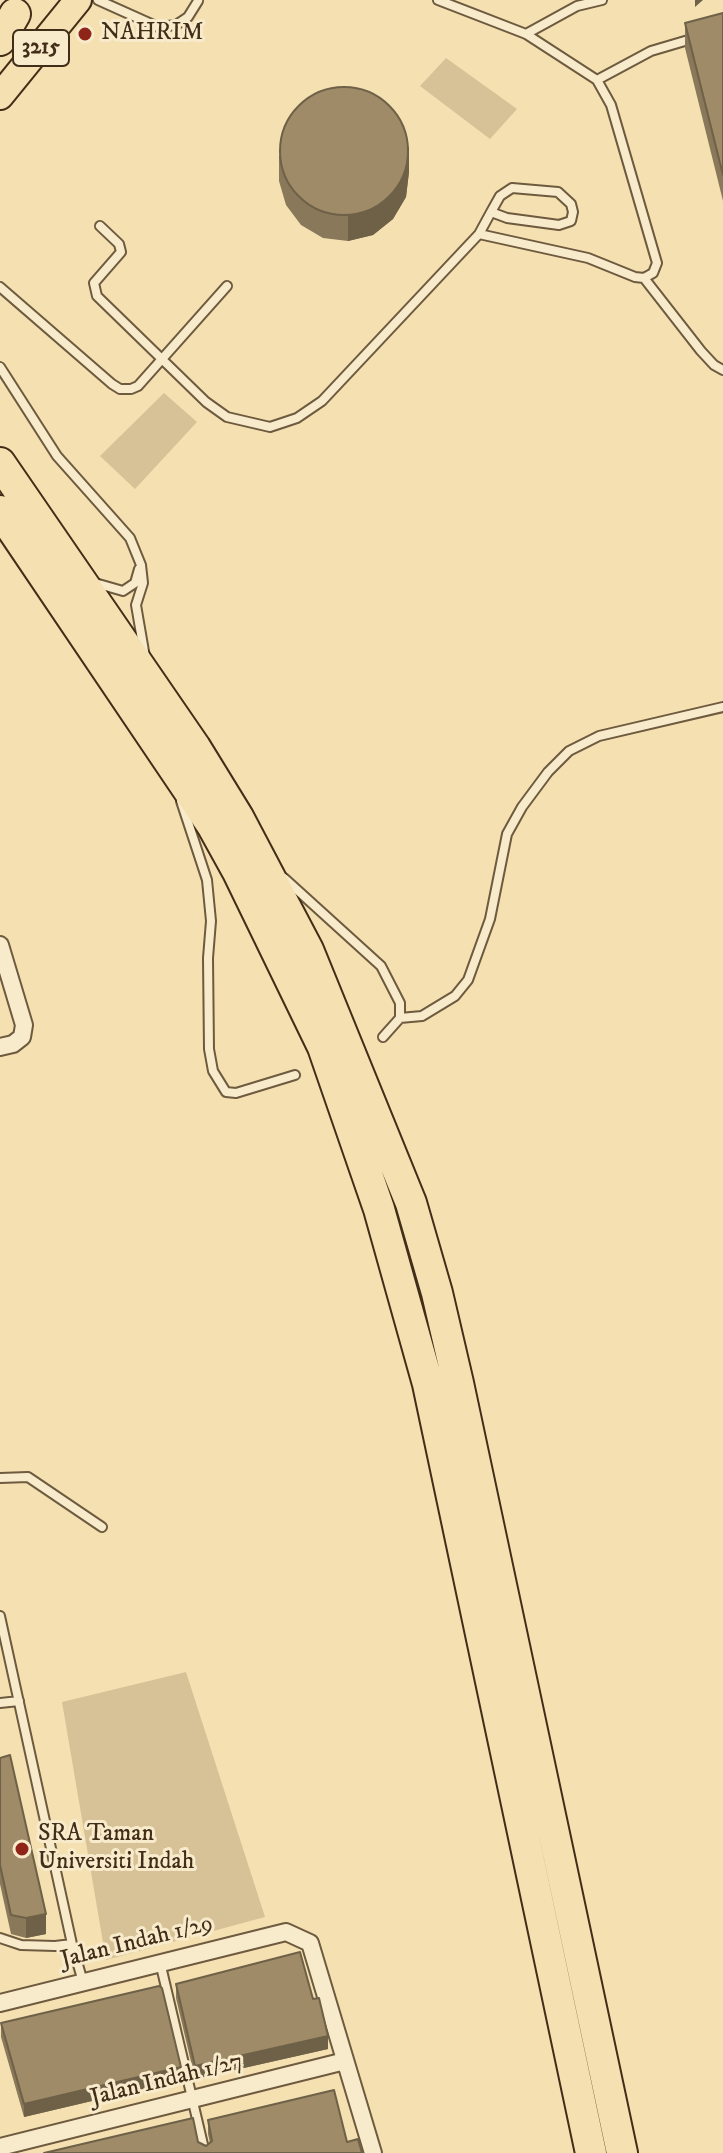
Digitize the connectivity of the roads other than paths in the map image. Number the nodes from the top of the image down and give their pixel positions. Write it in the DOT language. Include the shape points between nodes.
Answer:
graph roads {
  1 [pos="78,0"];
  2 [pos="98,0"];
  3 [pos="198,0"];
  4 [pos="438,0"];
  5 [pos="602,0"];
  6 [pos="14,14"];
  7 [pos="526,34"];
  8 [pos="709,34"];
  9 [pos="0,40"];
  10 [pos="597,80"];
  11 [pos="0,96"];
  12 [pos="491,212"];
  13 [pos="100,226"];
  14 [pos="479,234"];
  15 [pos="644,278"];
  16 [pos="227,286"];
  17 [pos="0,287"];
  18 [pos="161,361"];
  19 [pos="0,367"];
  20 [pos="723,370"];
  21 [pos="0,463"];
  22 [pos="0,511"];
  23 [pos="141,565"];
  24 [pos="77,577"];
  25 [pos="149,681"];
  26 [pos="723,707"];
  27 [pos="164,750"];
  28 [pos="238,817"];
  29 [pos="0,945"];
  30 [pos="400,1018"];
  31 [pos="383,1037"];
  32 [pos="0,1047"];
  33 [pos="295,1075"];
  34 [pos="0,1478"];
  35 [pos="102,1527"];
  36 [pos="0,1616"];
  37 [pos="19,1701"];
  38 [pos="0,1703"];
  39 [pos="0,1938"];
  40 [pos="72,1944"];
  41 [pos="160,1962"];
  42 [pos="83,1982"];
  43 [pos="0,2003"];
  44 [pos="345,2061"];
  45 [pos="192,2099"];
  46 [pos="0,2147"];
  47 [pos="205,2153"];
  48 [pos="373,2153"];
  49 [pos="591,2153"];
  50 [pos="622,2153"];
  1 -- 11 [label="main road, 3215"];
  2 -- 3 [label="lane" via="158,27 188,17"];
  4 -- 7 [label="lane"];
  5 -- 7 [label="lane" via="577,6"];
  6 -- 9 [label="highway, 3215"];
  7 -- 10 [label="lane"];
  8 -- 10 [label="lane" via="651,51"];
  10 -- 15 [label="lane" via="611,105 657,263"];
  12 -- 12 [label="lane" via="512,188 558,192 573,212 571,221 559,225"];
  12 -- 14 [label="lane"];
  13 -- 18 [label="lane" via="121,252 94,283 94,291"];
  14 -- 15 [label="lane" via="588,258"];
  14 -- 18 [label="lane" via="322,401 297,418 270,427 227,417"];
  15 -- 20 [label="lane" via="701,351"];
  16 -- 18 [label="lane"];
  17 -- 18 [label="lane" via="120,389 138,386"];
  19 -- 23 [label="lane" via="57,456 130,538"];
  21 -- 24 [label="highway"];
  22 -- 27 [label="highway"];
  23 -- 24 [label="lane" via="135,583 123,591"];
  23 -- 25 [label="lane" via="143,583 136,605"];
  24 -- 25 [label="highway"];
  25 -- 28 [label="highway"];
  26 -- 30 [label="lane" via="599,736 569,751 548,772 507,834 490,919 468,980 432,1011"];
  27 -- 33 [label="lane" via="207,880 213,1071 226,1092 236,1093"];
  27 -- 49 [label="highway" via="238,872 323,1047 379,1209 428,1384"];
  28 -- 30 [label="lane" via="286,880 381,966 400,1003"];
  28 -- 50 [label="highway" via="308,950 411,1203 458,1383"];
  29 -- 32 [label="street" via="24,1025 22,1037"];
  30 -- 31 [label="lane"];
  34 -- 35 [label="lane" via="28,1477"];
  36 -- 37 [label="lane"];
  37 -- 38 [label="lane"];
  37 -- 40 [label="lane"];
  39 -- 40 [label="lane" via="21,1945"];
  40 -- 42 [label="lane"];
  41 -- 42 [label="street, Jalan Indah 1/29"];
  41 -- 44 [label="street, Jalan Indah 1/29" via="286,1932 310,1943"];
  41 -- 45 [label="lane"];
  42 -- 43 [label="street, Jalan Indah 1/29"];
  44 -- 45 [label="street, Jalan Indah 1/27"];
  44 -- 48 [label="street"];
  45 -- 46 [label="street, Jalan Indah 1/27"];
  45 -- 47 [label="lane"];
}
